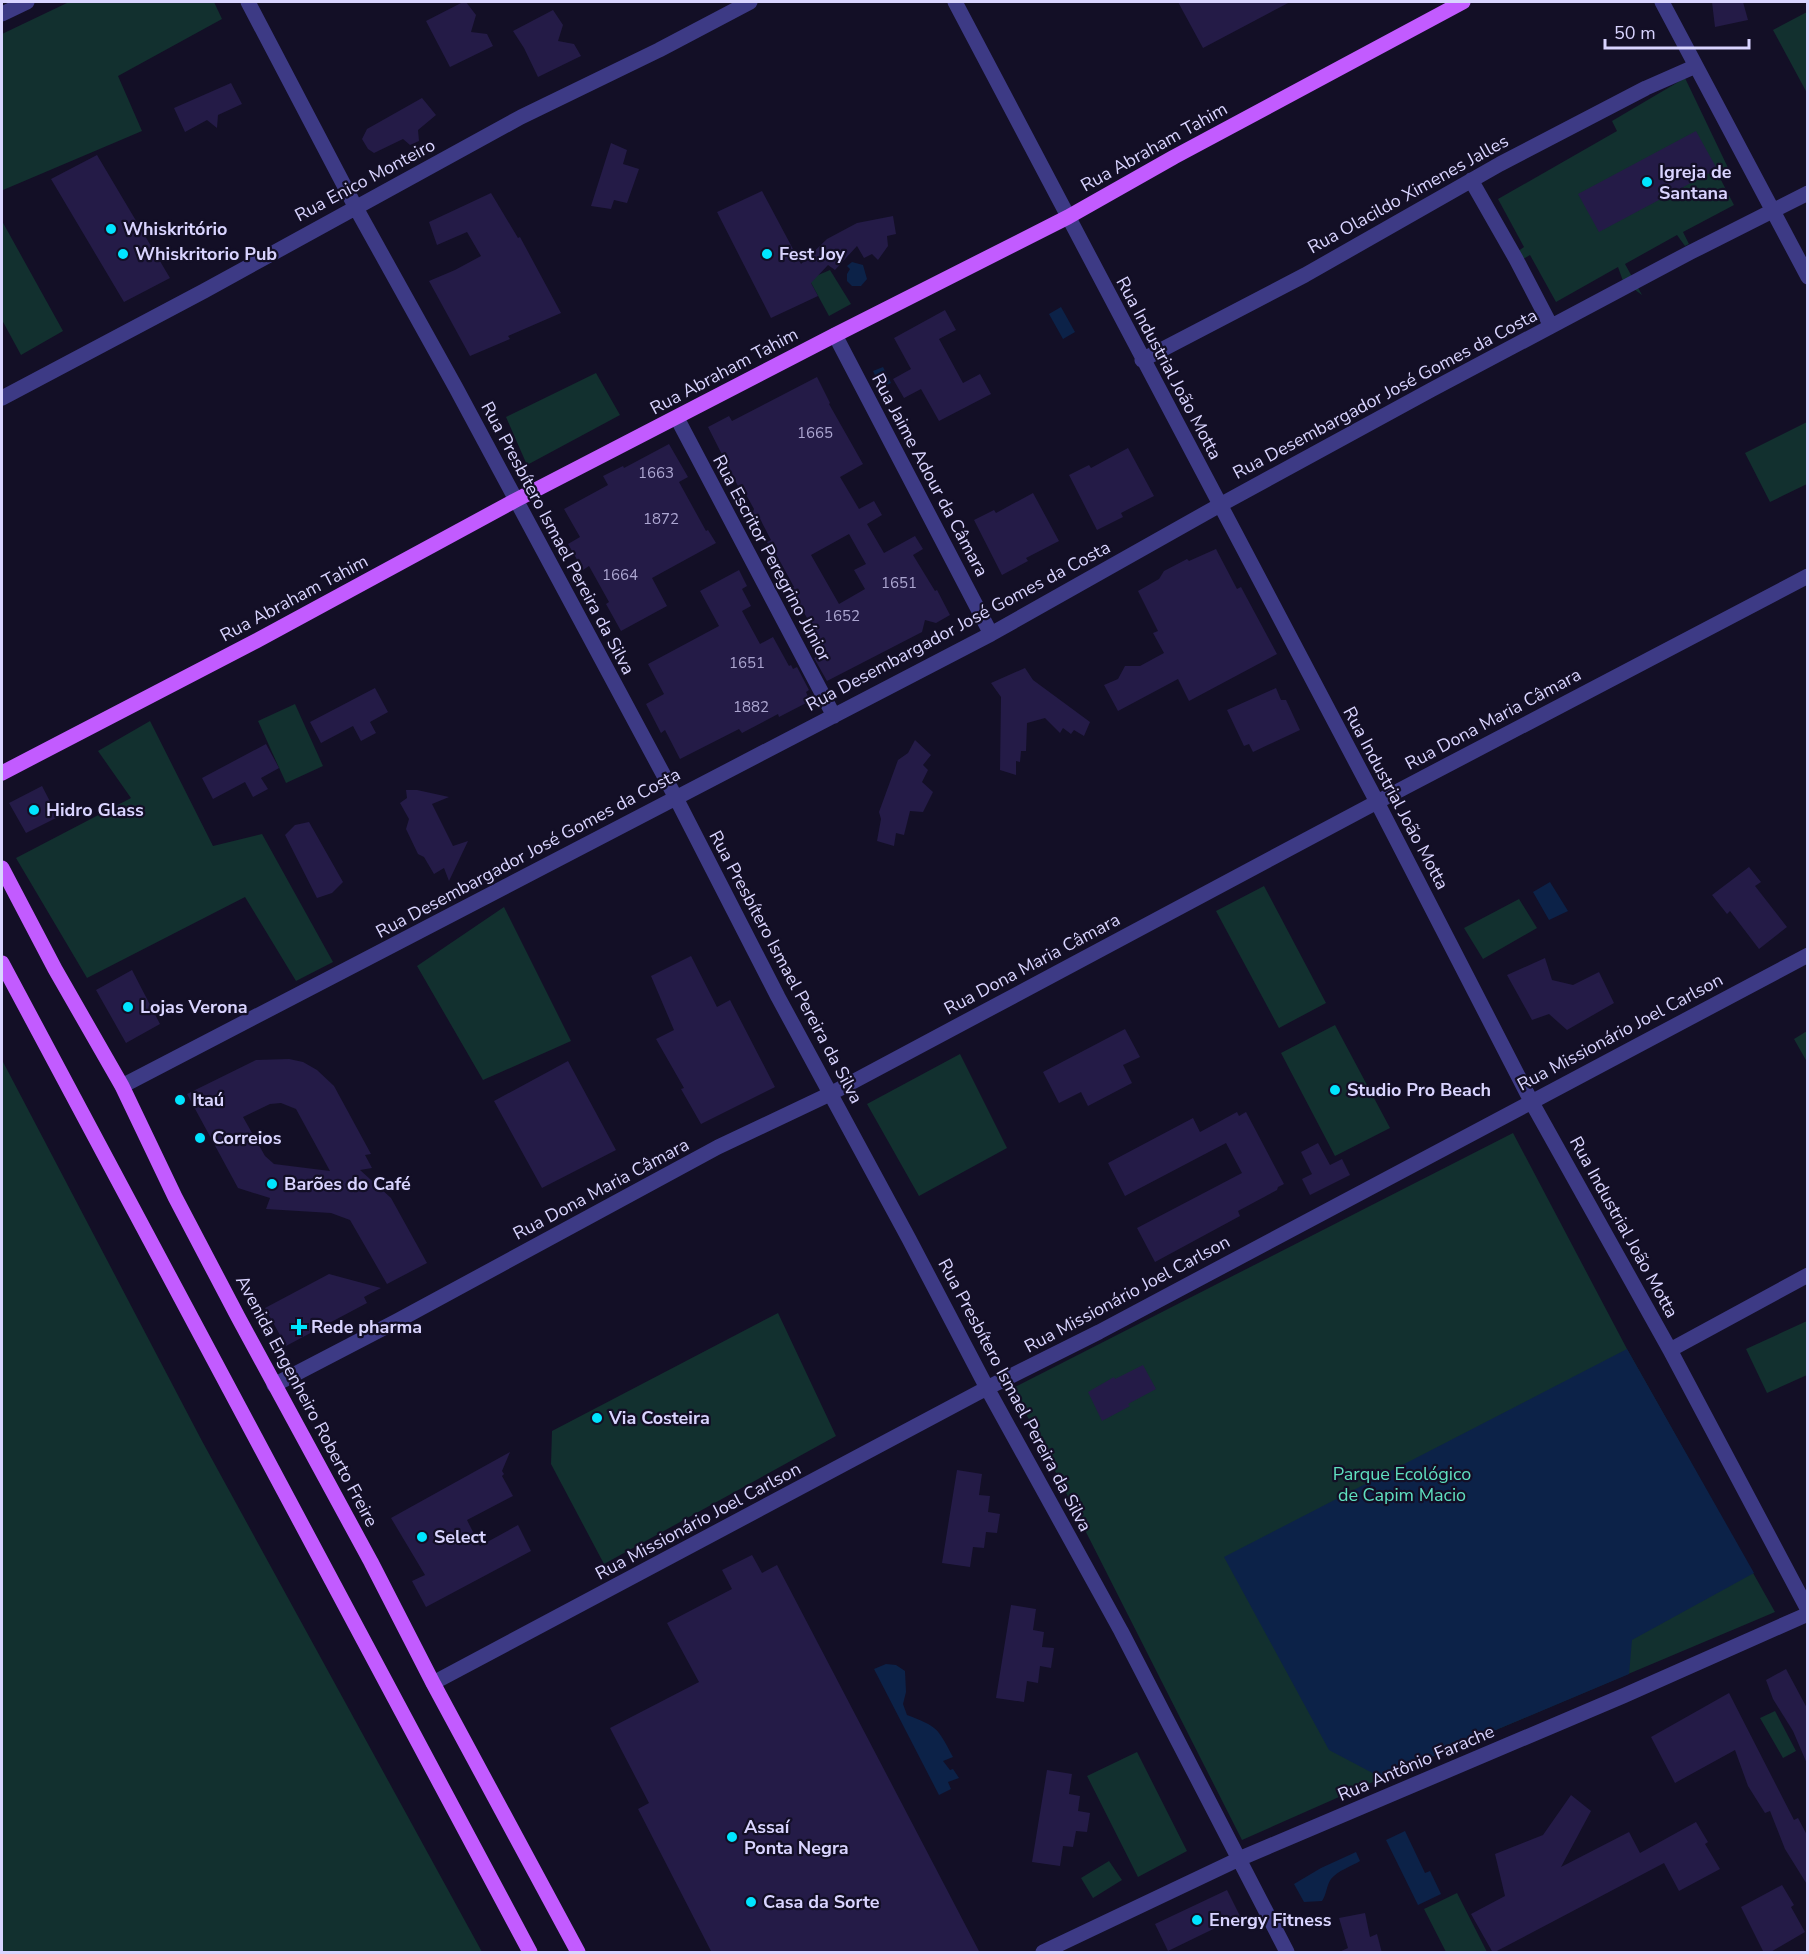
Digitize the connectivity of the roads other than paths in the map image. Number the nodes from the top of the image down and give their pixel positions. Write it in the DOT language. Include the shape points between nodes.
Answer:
graph roads {
  1 [pos="27,2"];
  2 [pos="248,2"];
  3 [pos="750,2"];
  4 [pos="955,2"];
  5 [pos="1462,2"];
  6 [pos="1662,2"];
  7 [pos="2,14"];
  8 [pos="1696,66"];
  9 [pos="1471,180"];
  10 [pos="1808,193"];
  11 [pos="356,208"];
  12 [pos="1773,210"];
  13 [pos="1068,217"];
  14 [pos="1808,276"];
  15 [pos="1551,326"];
  16 [pos="835,335"];
  17 [pos="1142,360"];
  18 [pos="2,398"];
  19 [pos="677,418"];
  20 [pos="516,500"];
  21 [pos="1220,505"];
  22 [pos="1808,576"];
  23 [pos="991,634"];
  24 [pos="834,716"];
  25 [pos="2,773"];
  26 [pos="676,798"];
  27 [pos="1377,802"];
  28 [pos="2,868"];
  29 [pos="1808,954"];
  30 [pos="2,963"];
  31 [pos="122,1086"];
  32 [pos="830,1094"];
  33 [pos="1531,1101"];
  34 [pos="1808,1275"];
  35 [pos="1670,1350"];
  36 [pos="274,1385"];
  37 [pos="987,1388"];
  38 [pos="1808,1612"];
  39 [pos="433,1683"];
  40 [pos="1239,1859"];
  41 [pos="530,1953"];
  42 [pos="578,1953"];
  43 [pos="1043,1953"];
  44 [pos="1287,1953"];
  1 -- 7 [label="street"];
  2 -- 11 [label="street, Rua Presbítero Ismael Pereira da Silva"];
  3 -- 11 [label="street, Rua Enico Monteiro" via="521,117"];
  4 -- 13 [label="street, Rua Industrial João Motta"];
  5 -- 13 [label="main road, Rua Abraham Tahim"];
  6 -- 8 [label="street"];
  8 -- 9 [label="street, Rua Olacildo Ximenes Jalles" via="1627,97"];
  8 -- 12 [label="street"];
  9 -- 15 [label="street"];
  9 -- 17 [label="street, Rua Olacildo Ximenes Jalles" via="1305,275"];
  10 -- 12 [label="street, Rua Desembargador José Gomes da Costa"];
  11 -- 18 [label="street, Rua Enico Monteiro"];
  11 -- 20 [label="street, Rua Presbítero Ismael Pereira da Silva"];
  12 -- 14 [label="street"];
  12 -- 15 [label="street, Rua Desembargador José Gomes da Costa"];
  13 -- 16 [label="main road, Rua Abraham Tahim"];
  13 -- 17 [label="street, Rua Industrial João Motta"];
  15 -- 21 [label="street, Rua Desembargador José Gomes da Costa"];
  16 -- 19 [label="main road, Rua Abraham Tahim"];
  16 -- 23 [label="street, Rua Jaime Adour da Câmara"];
  17 -- 21 [label="street, Rua Industrial João Motta"];
  19 -- 20 [label="main road, Rua Abraham Tahim"];
  19 -- 24 [label="street, Rua Escritor Peregrino Júnior"];
  20 -- 25 [label="main road, Rua Abraham Tahim"];
  20 -- 26 [label="street, Rua Presbítero Ismael Pereira da Silva"];
  21 -- 23 [label="street, Rua Desembargador José Gomes da Costa"];
  21 -- 27 [label="street, Rua Industrial João Motta"];
  22 -- 27 [label="street, Rua Dona Maria Câmara"];
  23 -- 24 [label="street, Rua Desembargador José Gomes da Costa"];
  24 -- 26 [label="street, Rua Desembargador José Gomes da Costa"];
  26 -- 31 [label="street, Rua Desembargador José Gomes da Costa"];
  26 -- 32 [label="street, Rua Presbítero Ismael Pereira da Silva"];
  27 -- 32 [label="street, Rua Dona Maria Câmara"];
  27 -- 33 [label="street, Rua Industrial João Motta"];
  28 -- 31 [label="main road, Avenida Engenheiro Roberto Freire"];
  29 -- 33 [label="street, Rua Missionário Joel Carlson"];
  30 -- 41 [label="main road"];
  31 -- 36 [label="main road, Avenida Engenheiro Roberto Freire" via="175,1197"];
  32 -- 36 [label="street, Rua Dona Maria Câmara" via="718,1147"];
  32 -- 37 [label="street, Rua Presbítero Ismael Pereira da Silva"];
  33 -- 35 [label="street, Rua Industrial João Motta"];
  33 -- 37 [label="street, Rua Missionário Joel Carlson"];
  34 -- 35 [label="street"];
  35 -- 38 [label="street, Rua Industrial João Motta"];
  36 -- 39 [label="main road, Avenida Engenheiro Roberto Freire"];
  37 -- 39 [label="street, Rua Missionário Joel Carlson"];
  37 -- 40 [label="street, Rua Presbítero Ismael Pereira da Silva" via="1121,1631"];
  38 -- 40 [label="street, Rua Antônio Farache" via="1623,1696"];
  39 -- 42 [label="main road, Avenida Engenheiro Roberto Freire"];
  40 -- 43 [label="street, Rua Antônio Farache"];
  40 -- 44 [label="street, Rua Presbítero Ismael Pereira da Silva"];
}
